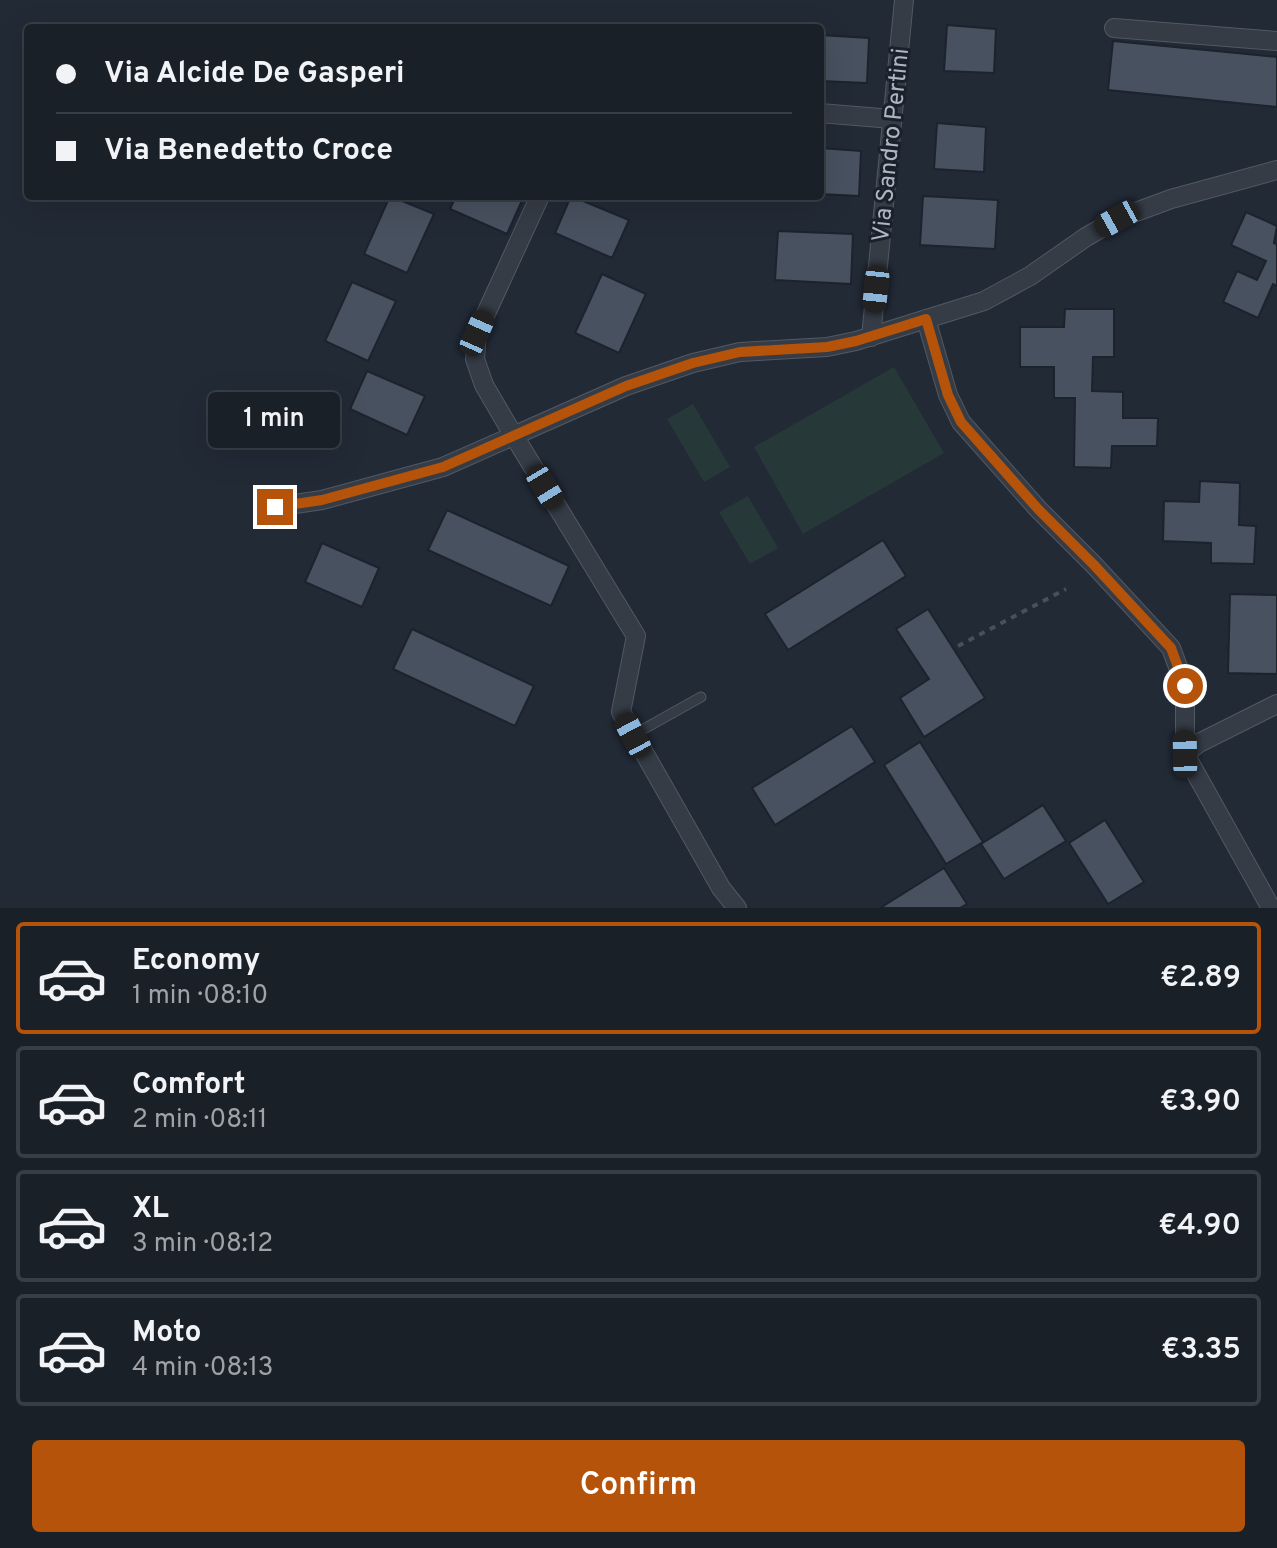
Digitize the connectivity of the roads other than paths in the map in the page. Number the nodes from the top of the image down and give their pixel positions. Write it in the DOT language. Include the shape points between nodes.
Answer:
graph roads {
  1 [pos="904,0"];
  2 [pos="1114,28"];
  3 [pos="1277,41"];
  4 [pos="824,113"];
  5 [pos="892,119"];
  6 [pos="1277,170"];
  7 [pos="538,200"];
  8 [pos="926,319"];
  9 [pos="871,337"];
  10 [pos="514,437"];
  11 [pos="275,507"];
  12 [pos="701,697"];
  13 [pos="1277,704"];
  14 [pos="633,735"];
  15 [pos="1185,754"];
  16 [pos="737,908"];
  17 [pos="1271,908"];
  1 -- 5 [label="street, Via Sandro Pertini"];
  2 -- 3 [label="street"];
  4 -- 5 [label="street"];
  5 -- 9 [label="street, Via Sandro Pertini"];
  6 -- 8 [label="street" via="1117,219 984,301"];
  7 -- 10 [label="street" via="475,346 484,385"];
  8 -- 9 [label="street"];
  8 -- 15 [label="street" via="961,422 1171,648 1185,686"];
  9 -- 10 [label="street" via="827,347 740,352 693,363 626,386"];
  10 -- 11 [label="street" via="443,467 322,500"];
  10 -- 14 [label="street" via="636,636 621,712"];
  12 -- 14 [label="lane"];
  13 -- 15 [label="street"];
  14 -- 16 [label="street"];
  15 -- 17 [label="street"];
}
